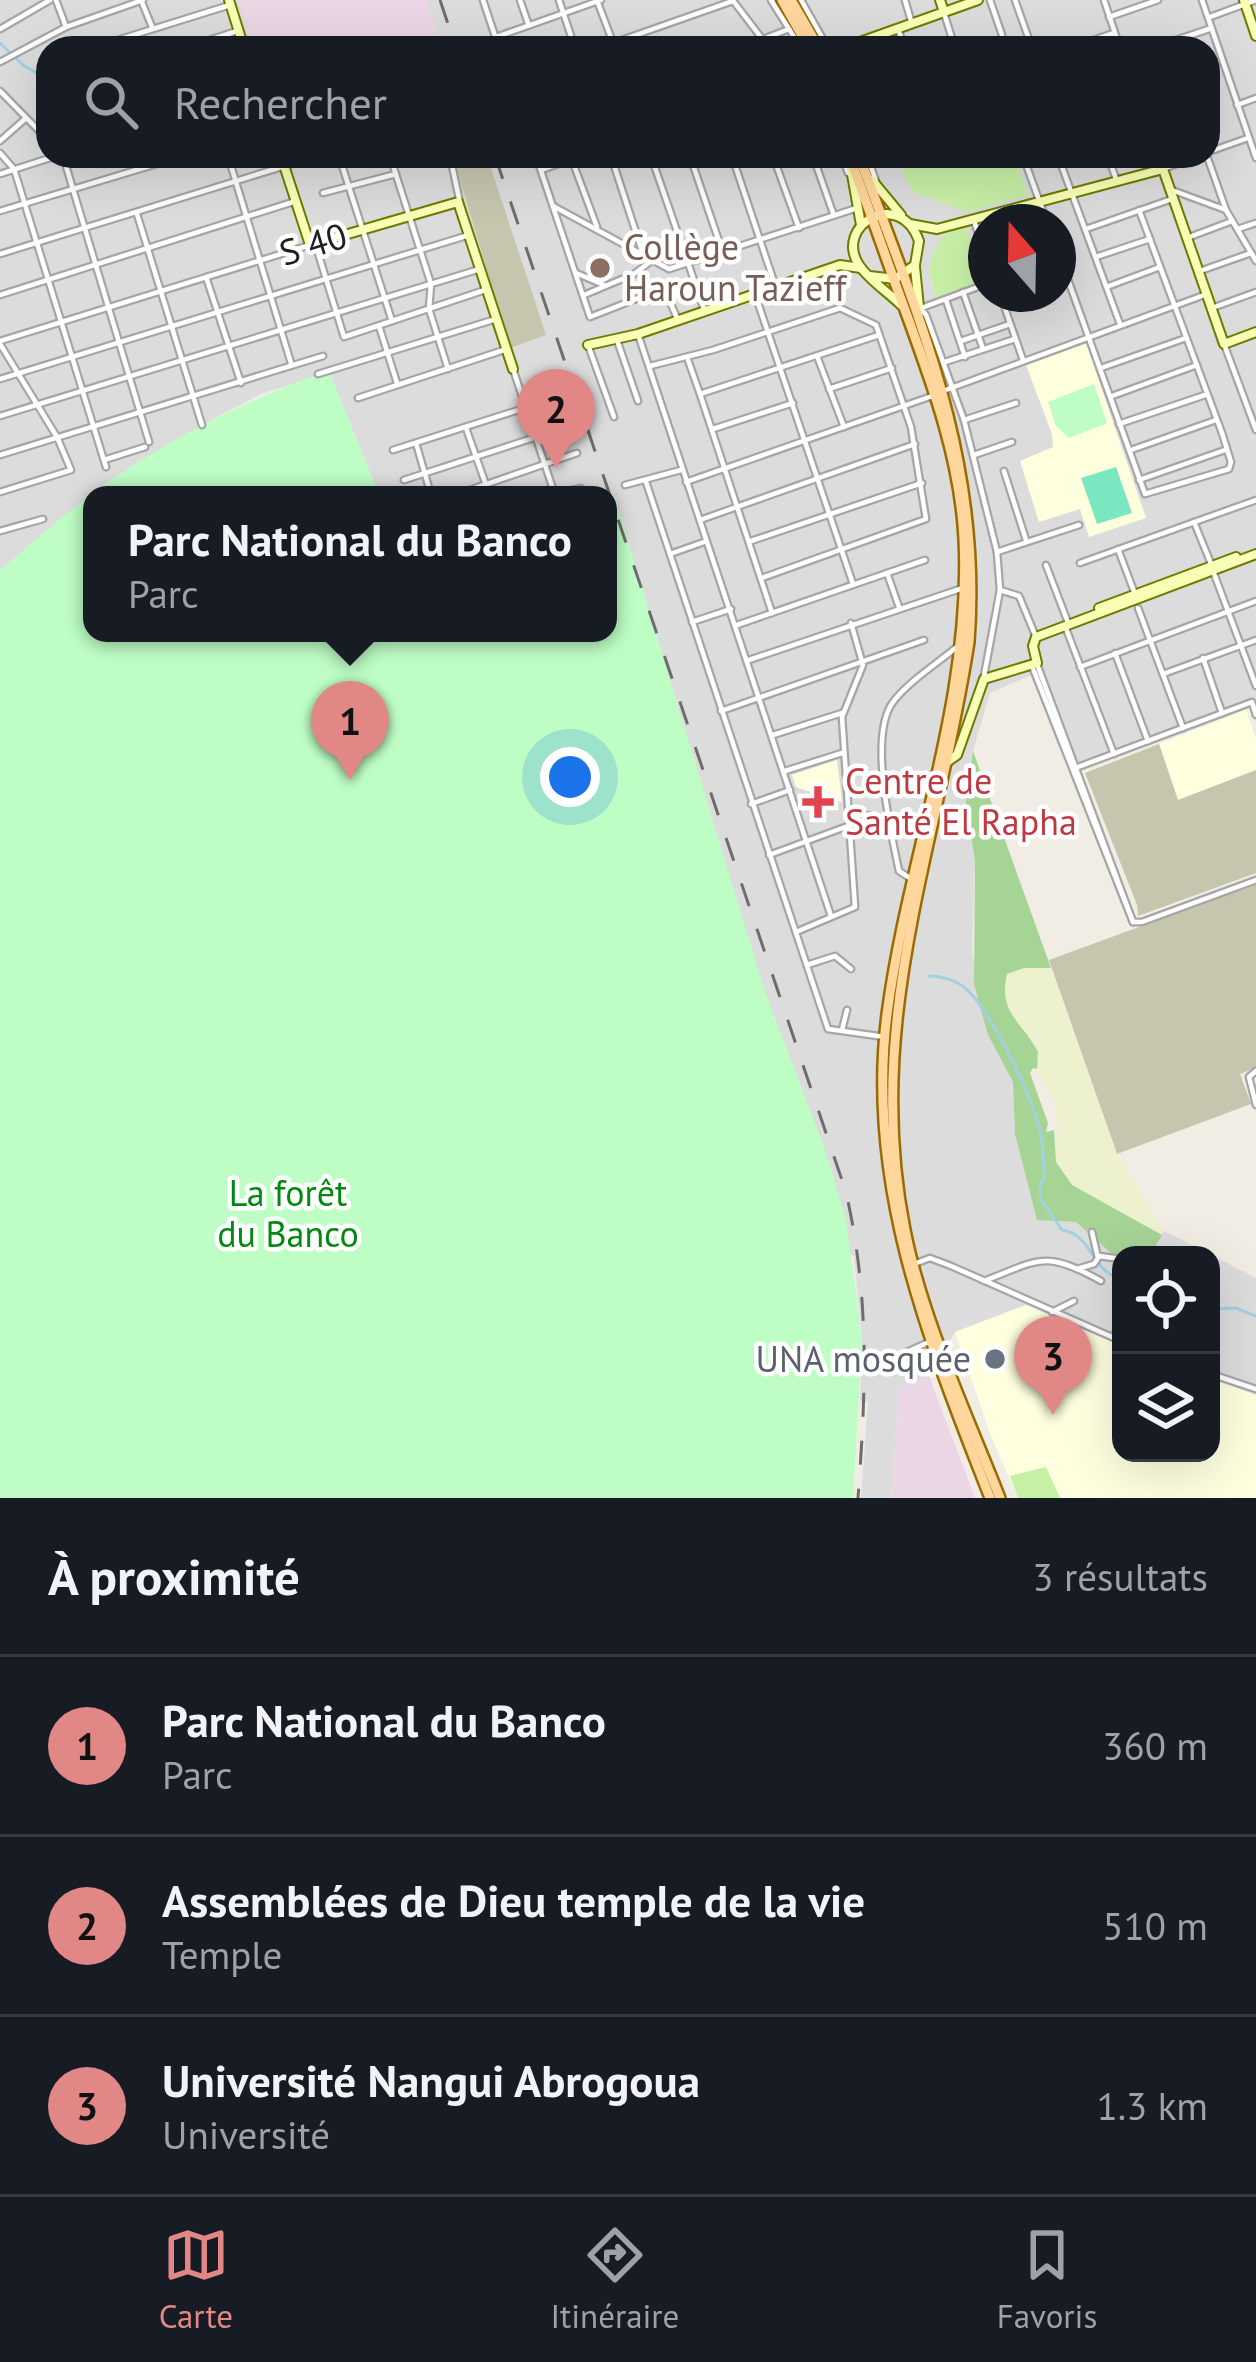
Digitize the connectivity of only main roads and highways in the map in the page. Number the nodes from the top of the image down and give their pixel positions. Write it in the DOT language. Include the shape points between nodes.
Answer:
graph roads {
  1 [pos="771,0"];
  2 [pos="786,0"];
  3 [pos="790,15"];
  4 [pos="800,36"];
  5 [pos="810,36"];
  6 [pos="852,168"];
  7 [pos="864,168"];
  8 [pos="877,215"];
  9 [pos="898,278"];
  10 [pos="920,308"];
  11 [pos="921,328"];
  12 [pos="944,391"];
  13 [pos="990,1498"];
  14 [pos="1000,1498"];
  1 -- 3 [label="main road"];
  2 -- 3 [label="main road"];
  2 -- 5 [label="main road"];
  3 -- 4 [label="main road"];
  6 -- 8 [label="main road"];
  7 -- 8 [label="main road"];
  8 -- 9 [label="main road"];
  9 -- 11 [label="main road"];
  9 -- 12 [label="main road"];
  10 -- 11 [label="main road"];
  11 -- 12 [label="main road"];
  12 -- 13 [label="main road" via="964,537 960,645 885,1037 883,1109 905,1265"];
  12 -- 14 [label="main road" via="965,486 972,589 967,661 892,1050 894,1154 914,1264"];
}
